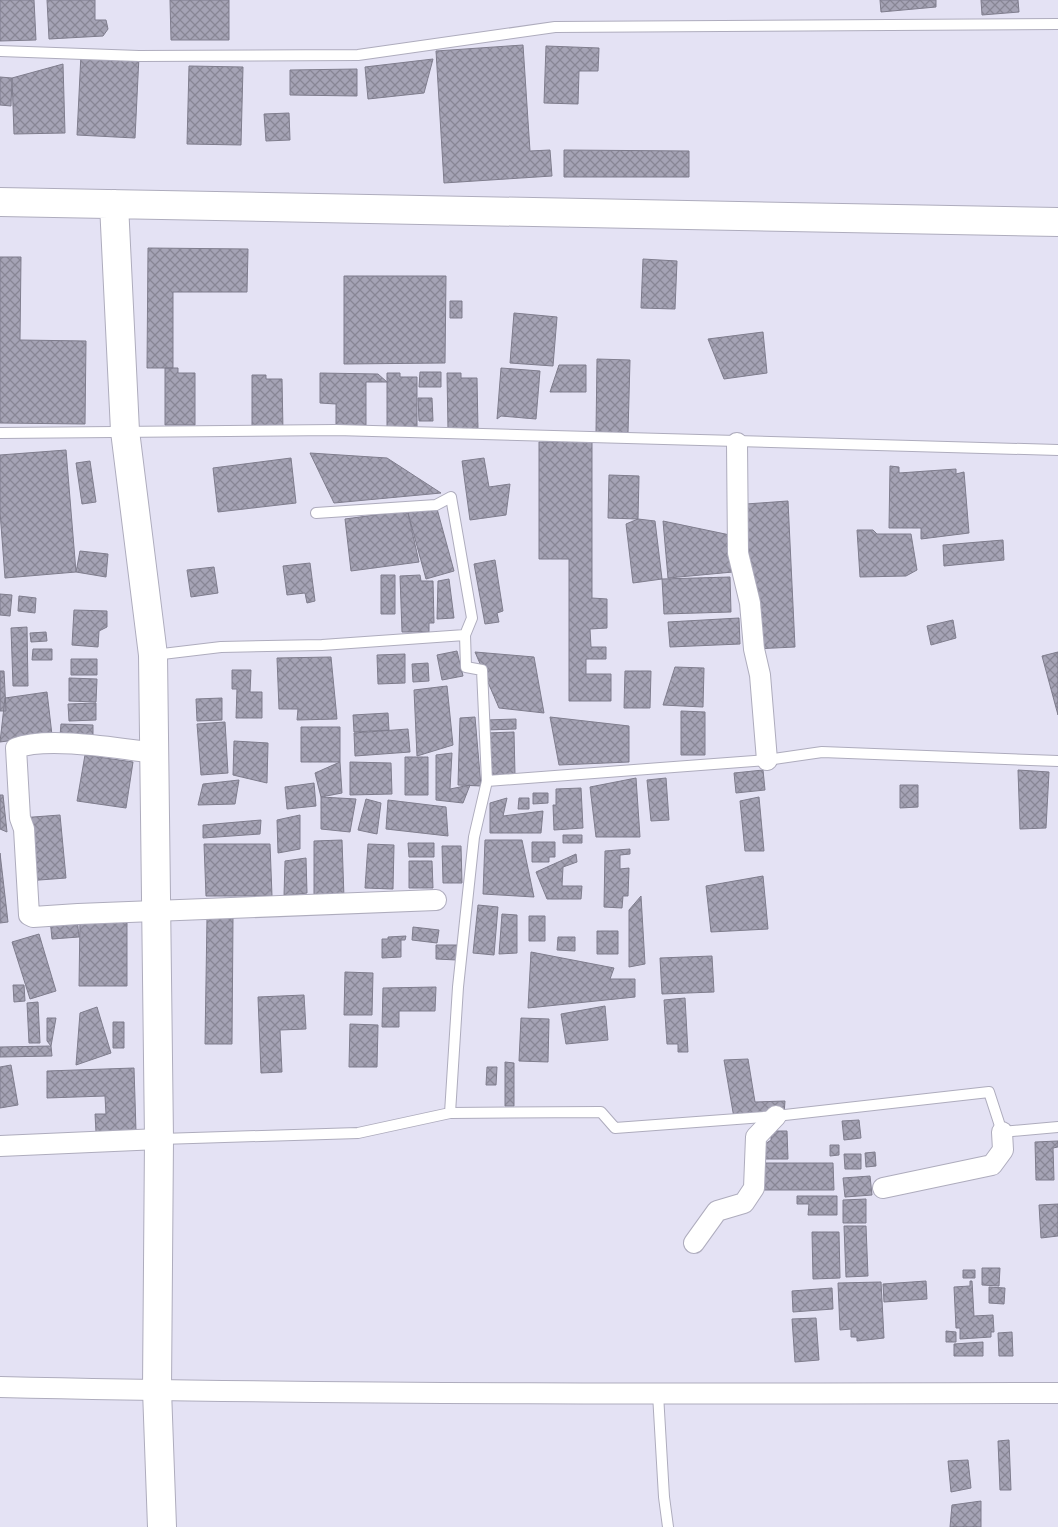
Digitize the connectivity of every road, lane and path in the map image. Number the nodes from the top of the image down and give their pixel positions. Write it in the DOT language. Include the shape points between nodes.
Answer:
graph roads {
  1 [pos="1058,24"];
  2 [pos="0,51"];
  3 [pos="0,202"];
  4 [pos="114,204"];
  5 [pos="1058,222"];
  6 [pos="125,431"];
  7 [pos="0,433"];
  8 [pos="737,443"];
  9 [pos="1058,450"];
  10 [pos="316,513"];
  11 [pos="465,635"];
  12 [pos="153,655"];
  13 [pos="155,753"];
  14 [pos="767,760"];
  15 [pos="1058,761"];
  16 [pos="487,781"];
  17 [pos="436,900"];
  18 [pos="158,912"];
  19 [pos="450,1113"];
  20 [pos="776,1116"];
  21 [pos="1058,1127"];
  22 [pos="1002,1132"];
  23 [pos="159,1139"];
  24 [pos="0,1146"];
  25 [pos="883,1188"];
  26 [pos="694,1243"];
  27 [pos="0,1387"];
  28 [pos="157,1390"];
  29 [pos="1058,1393"];
  30 [pos="658,1394"];
  31 [pos="162,1527"];
  32 [pos="668,1527"];
  1 -- 2 [label="lane" via="555,27 358,54 139,56"];
  3 -- 4 [label="street"];
  4 -- 5 [label="street"];
  4 -- 6 [label="street"];
  6 -- 7 [label="lane"];
  6 -- 8 [label="lane" via="336,430"];
  6 -- 12 [label="street"];
  8 -- 9 [label="lane"];
  8 -- 14 [label="street" via="738,553 750,603"];
  10 -- 11 [label="lane" via="436,505 451,497 472,618"];
  11 -- 12 [label="lane" via="322,645 221,647"];
  11 -- 16 [label="lane" via="466,667 482,670"];
  12 -- 13 [label="street"];
  13 -- 18 [label="street"];
  13 -- 18 [label="street" via="89,745 43,744 20,746 15,752 29,915 33,918"];
  14 -- 15 [label="lane" via="822,752"];
  14 -- 16 [label="lane"];
  16 -- 19 [label="lane" via="474,837 458,987"];
  17 -- 18 [label="street"];
  18 -- 23 [label="street"];
  19 -- 20 [label="lane" via="601,1112 615,1128"];
  19 -- 23 [label="lane" via="358,1133"];
  20 -- 22 [label="lane" via="989,1092"];
  20 -- 26 [label="street" via="756,1137 754,1188 744,1203 717,1211"];
  21 -- 22 [label="lane"];
  22 -- 25 [label="street" via="1003,1150 992,1165"];
  23 -- 24 [label="street"];
  23 -- 28 [label="street"];
  27 -- 28 [label="street"];
  28 -- 30 [label="street"];
  28 -- 31 [label="street"];
  29 -- 30 [label="street"];
  30 -- 32 [label="lane"];
}
